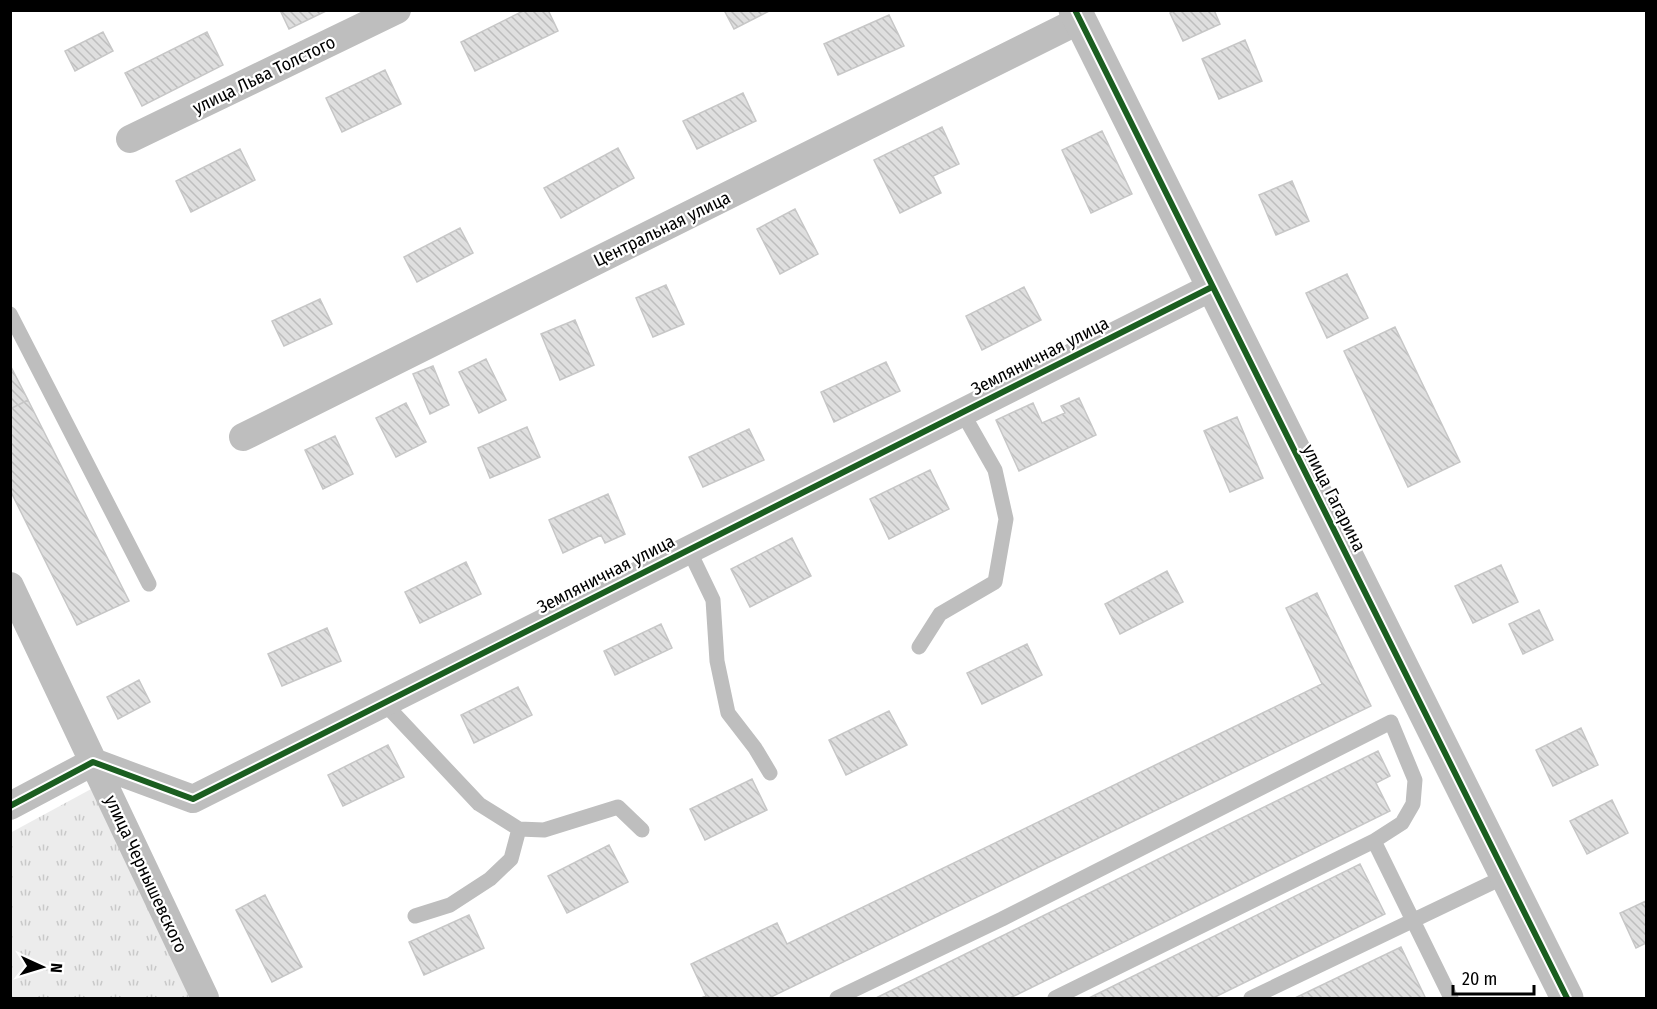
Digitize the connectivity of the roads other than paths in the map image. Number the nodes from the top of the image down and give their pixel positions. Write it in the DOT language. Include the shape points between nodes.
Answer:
graph roads {
  1 [pos="397,10"];
  2 [pos="1078,15"];
  3 [pos="130,139"];
  4 [pos="1212,287"];
  5 [pos="10,314"];
  6 [pos="962,412"];
  7 [pos="243,437"];
  8 [pos="688,550"];
  9 [pos="149,584"];
  10 [pos="10,585"];
  11 [pos="919,647"];
  12 [pos="384,703"];
  13 [pos="93,762"];
  14 [pos="770,773"];
  15 [pos="10,806"];
  16 [pos="519,829"];
  17 [pos="642,830"];
  18 [pos="1374,841"];
  19 [pos="1506,876"];
  20 [pos="415,916"];
  21 [pos="1413,920"];
  22 [pos="205,999"];
  23 [pos="837,999"];
  24 [pos="1055,999"];
  25 [pos="1251,999"];
  26 [pos="1451,999"];
  27 [pos="1567,999"];
  1 -- 3 [label="street, улица Льва Толстого"];
  2 -- 4 [label="street, улица Гагарина"];
  2 -- 7 [label="street, Центральная улица"];
  4 -- 6 [label="street, Земляничная улица"];
  4 -- 19 [label="street, улица Гагарина"];
  5 -- 9 [label="lane"];
  6 -- 8 [label="street, Земляничная улица"];
  6 -- 11 [label="lane" via="995,470 1006,519 995,582 940,614"];
  8 -- 12 [label="street, Земляничная улица"];
  8 -- 14 [label="lane" via="712,600 717,661 728,713"];
  10 -- 13 [label="street, улица Чернышевского"];
  12 -- 13 [label="street, Земляничная улица" via="193,799"];
  12 -- 16 [label="lane" via="479,804"];
  13 -- 15 [label="street"];
  13 -- 22 [label="street, улица Чернышевского"];
  16 -- 17 [label="lane" via="544,830 618,807"];
  16 -- 20 [label="lane" via="511,859 490,879 450,905"];
  18 -- 21 [label="lane"];
  18 -- 23 [label="lane" via="1402,823 1413,804 1415,780 1391,722"];
  18 -- 24 [label="lane"];
  19 -- 21 [label="lane"];
  19 -- 27 [label="street, улица Гагарина"];
  21 -- 25 [label="lane"];
  21 -- 26 [label="lane"];
}
